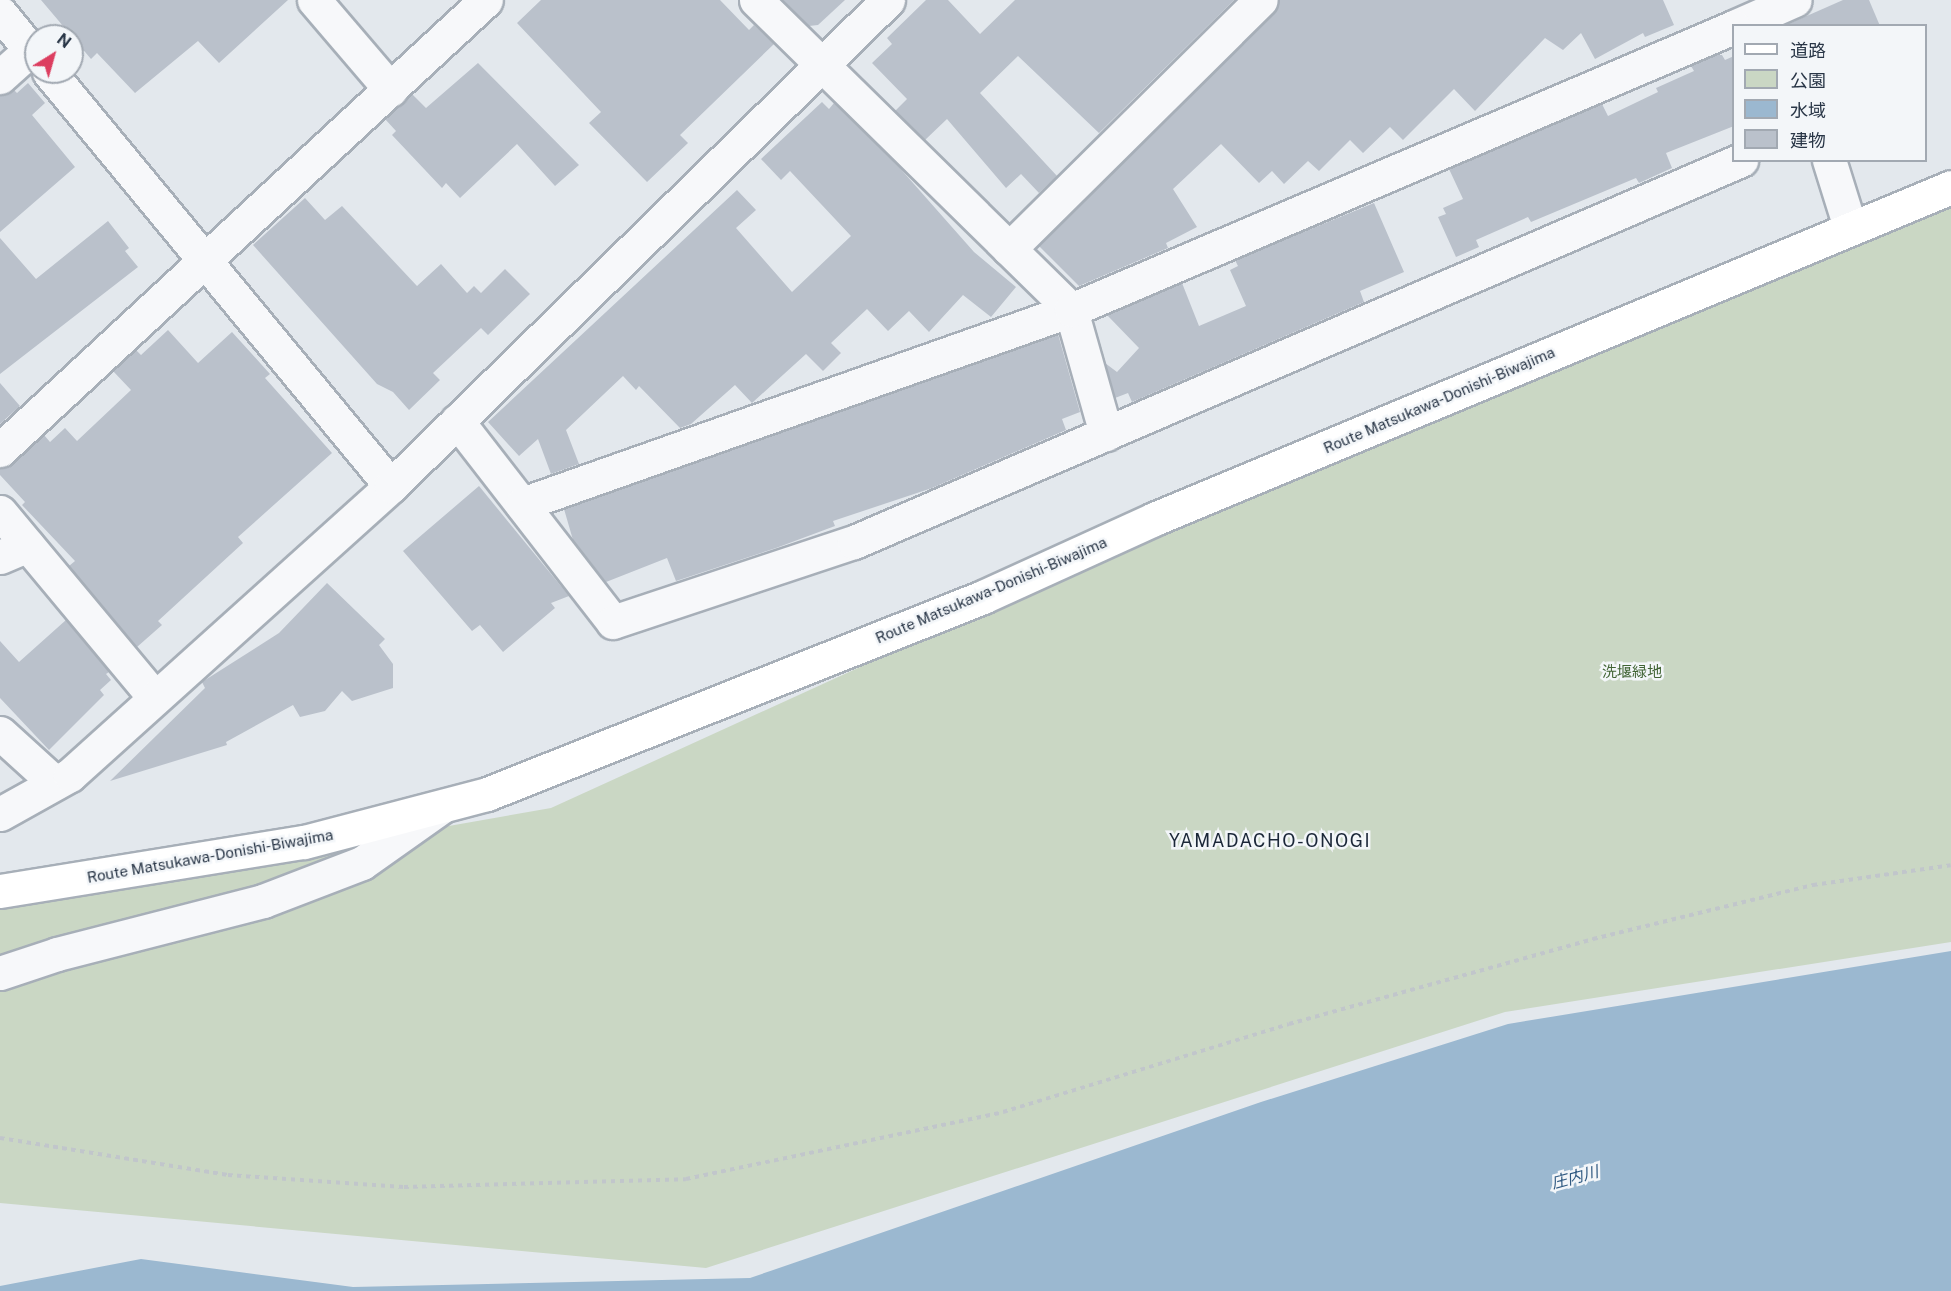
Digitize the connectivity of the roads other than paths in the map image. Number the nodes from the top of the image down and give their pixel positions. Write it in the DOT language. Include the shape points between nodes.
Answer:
graph roads {
  1 [pos="314,0"];
  2 [pos="486,0"];
  3 [pos="756,0"];
  4 [pos="888,0"];
  5 [pos="1261,0"];
  6 [pos="1778,8"];
  7 [pos="0,13"];
  8 [pos="1740,24"];
  9 [pos="1732,27"];
  10 [pos="24,43"];
  11 [pos="822,65"];
  12 [pos="24,66"];
  13 [pos="0,77"];
  14 [pos="58,84"];
  15 [pos="392,90"];
  16 [pos="1736,162"];
  17 [pos="1830,162"];
  18 [pos="1951,186"];
  19 [pos="1850,227"];
  20 [pos="1008,249"];
  21 [pos="206,262"];
  22 [pos="1071,310"];
  23 [pos="457,422"];
  24 [pos="1106,434"];
  25 [pos="0,450"];
  26 [pos="391,486"];
  27 [pos="522,504"];
  28 [pos="0,512"];
  29 [pos="14,551"];
  30 [pos="155,698"];
  31 [pos="0,733"];
  32 [pos="55,783"];
  33 [pos="443,806"];
  34 [pos="0,814"];
  35 [pos="0,891"];
  36 [pos="0,973"];
  1 -- 15 [label="street"];
  2 -- 15 [label="street"];
  3 -- 11 [label="street"];
  4 -- 11 [label="street"];
  5 -- 20 [label="street"];
  6 -- 8 [label="street"];
  7 -- 10 [label="street"];
  9 -- 22 [label="street"];
  11 -- 20 [label="street"];
  11 -- 23 [label="street"];
  12 -- 13 [label="street"];
  14 -- 21 [label="street"];
  15 -- 21 [label="street"];
  16 -- 24 [label="street"];
  17 -- 19 [label="street"];
  18 -- 19 [label="main road, Route Matsukawa-Donishi-Biwajima"];
  19 -- 33 [label="main road, Route Matsukawa-Donishi-Biwajima" via="1154,519 983,597 498,790"];
  20 -- 22 [label="street"];
  21 -- 25 [label="street"];
  21 -- 26 [label="street"];
  22 -- 24 [label="street"];
  22 -- 27 [label="street"];
  23 -- 26 [label="street"];
  23 -- 27 [label="street"];
  24 -- 27 [label="street" via="854,542 613,622"];
  26 -- 30 [label="street"];
  28 -- 29 [label="street"];
  29 -- 30 [label="street"];
  30 -- 32 [label="street" via="70,775"];
  31 -- 32 [label="street"];
  32 -- 34 [label="street"];
  33 -- 35 [label="main road, Route Matsukawa-Donishi-Biwajima" via="304,842"];
  33 -- 36 [label="street" via="362,863 263,901 57,954"];
}
